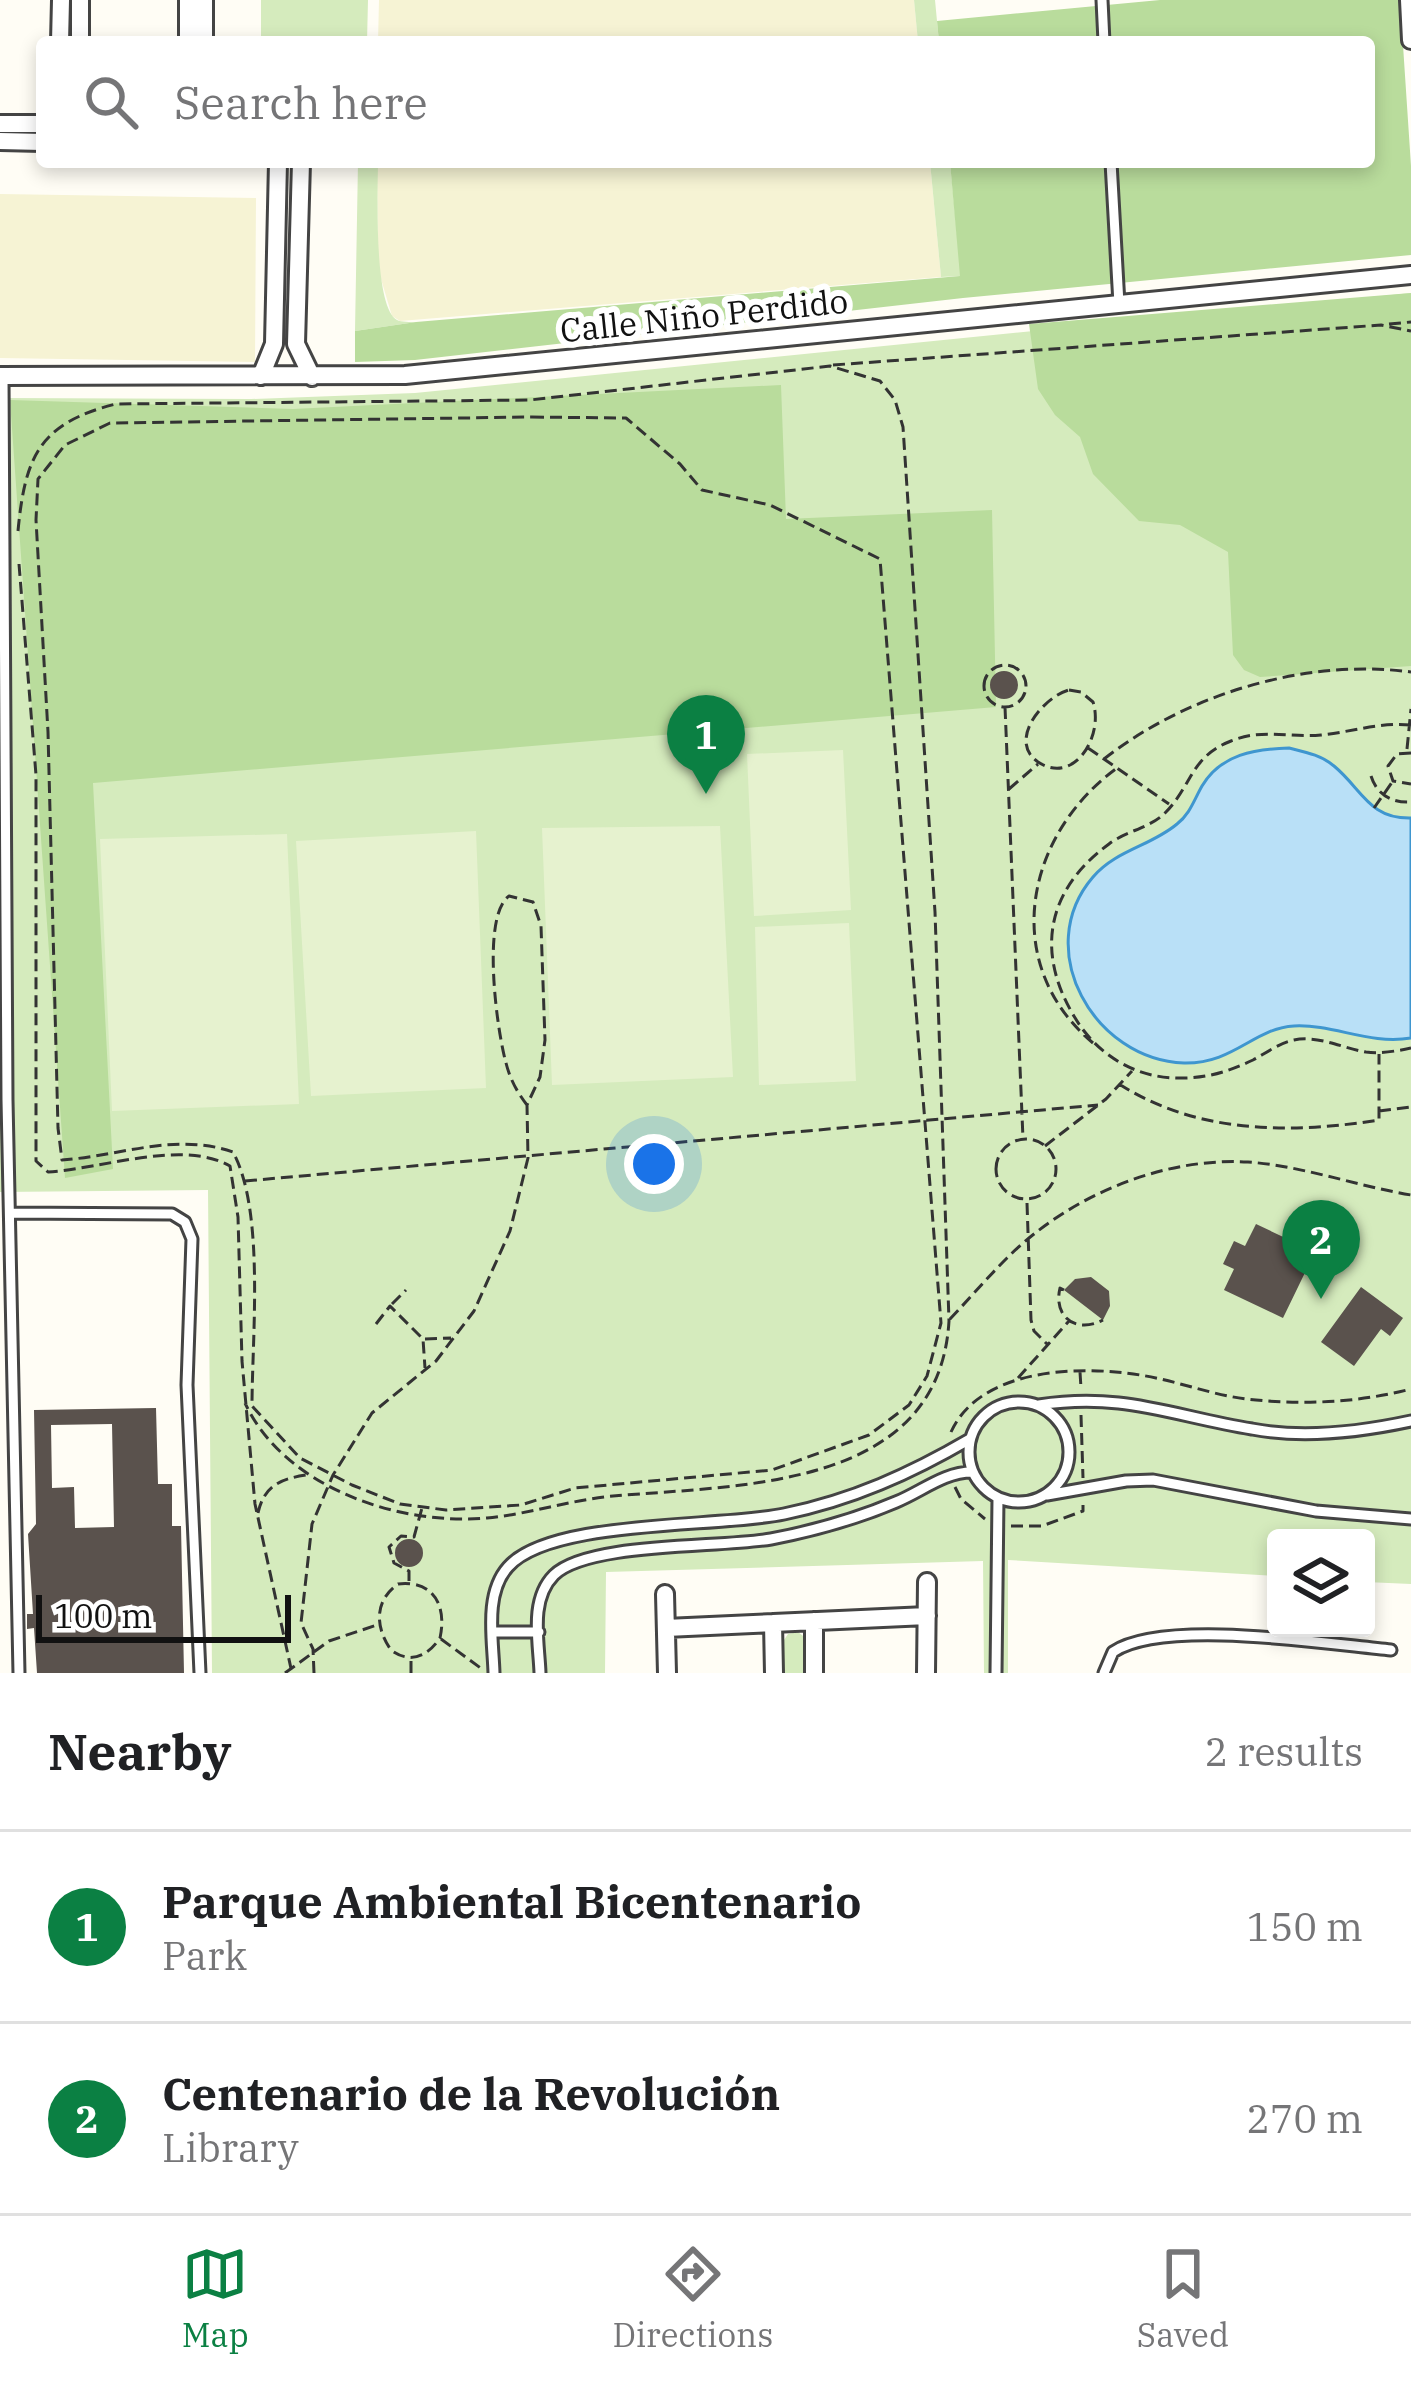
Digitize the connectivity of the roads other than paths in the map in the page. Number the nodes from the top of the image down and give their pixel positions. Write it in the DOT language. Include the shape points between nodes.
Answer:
graph roads {
  1 [pos="61,0"];
  2 [pos="80,0"];
  3 [pos="188,0"];
  4 [pos="204,0"];
  5 [pos="1102,0"];
  6 [pos="1408,0"];
  7 [pos="60,36"];
  8 [pos="80,36"];
  9 [pos="188,36"];
  10 [pos="204,36"];
  11 [pos="1105,36"];
  12 [pos="1411,40"];
  13 [pos="0,124"];
  14 [pos="36,124"];
  15 [pos="0,141"];
  16 [pos="36,142"];
  17 [pos="278,168"];
  18 [pos="301,168"];
  19 [pos="1111,168"];
  20 [pos="1411,275"];
  21 [pos="1119,304"];
  22 [pos="275,323"];
  23 [pos="296,323"];
  24 [pos="2,376"];
  25 [pos="261,376"];
  26 [pos="312,377"];
  27 [pos="10,1213"];
  28 [pos="1039,1406"];
  29 [pos="1411,1421"];
  30 [pos="970,1439"];
  31 [pos="972,1472"];
  32 [pos="1048,1495"];
  33 [pos="998,1498"];
  34 [pos="1411,1519"];
  35 [pos="16,1573"];
  36 [pos="0,1574"];
  37 [pos="927,1582"];
  38 [pos="665,1594"];
  39 [pos="927,1616"];
  40 [pos="814,1621"];
  41 [pos="773,1623"];
  42 [pos="666,1628"];
  43 [pos="493,1632"];
  44 [pos="539,1632"];
  45 [pos="1391,1650"];
  46 [pos="19,1673"];
  47 [pos="200,1673"];
  48 [pos="491,1673"];
  49 [pos="540,1673"];
  50 [pos="667,1673"];
  51 [pos="774,1673"];
  52 [pos="814,1673"];
  53 [pos="926,1673"];
  54 [pos="996,1673"];
  55 [pos="1104,1673"];
  1 -- 7 [label="street"];
  2 -- 8 [label="street"];
  3 -- 9 [label="street"];
  4 -- 10 [label="street"];
  5 -- 11 [label="lane"];
  6 -- 12 [label="street"];
  13 -- 14 [label="street"];
  15 -- 16 [label="street"];
  17 -- 22 [label="street"];
  18 -- 23 [label="street"];
  19 -- 21 [label="lane"];
  20 -- 21 [label="street, Calle Niño Perdido"];
  21 -- 26 [label="street, Calle Niño Perdido" via="405,375"];
  22 -- 23 [label="street"];
  22 -- 25 [label="street"];
  23 -- 26 [label="street"];
  24 -- 25 [label="street, Calle Niño Perdido"];
  24 -- 27 [label="lane"];
  25 -- 26 [label="street, Calle Niño Perdido"];
  27 -- 35 [label="lane"];
  27 -- 47 [label="lane" via="172,1214 185,1222 192,1239 187,1384"];
  28 -- 29 [label="lane" via="1150,1405 1289,1433"];
  28 -- 30 [label="lane" via="1005,1403"];
  28 -- 32 [label="lane" via="1069,1440 1067,1471"];
  30 -- 31 [label="lane"];
  30 -- 43 [label="lane" via="893,1481 782,1514 593,1533 534,1548 499,1581"];
  31 -- 33 [label="lane"];
  31 -- 44 [label="lane" via="809,1531 601,1554 567,1565 544,1588"];
  32 -- 33 [label="lane" via="1032,1502"];
  32 -- 34 [label="lane" via="1167,1481 1316,1511"];
  33 -- 54 [label="lane"];
  35 -- 36 [label="lane"];
  35 -- 46 [label="lane"];
  37 -- 39 [label="street"];
  38 -- 42 [label="street"];
  39 -- 40 [label="street"];
  39 -- 53 [label="street"];
  40 -- 41 [label="street"];
  40 -- 52 [label="street"];
  41 -- 42 [label="street"];
  41 -- 51 [label="street"];
  42 -- 50 [label="street"];
  43 -- 44 [label="lane"];
  43 -- 48 [label="lane"];
  44 -- 49 [label="lane"];
  45 -- 55 [label="lane" via="1150,1636 1113,1652"];
}
